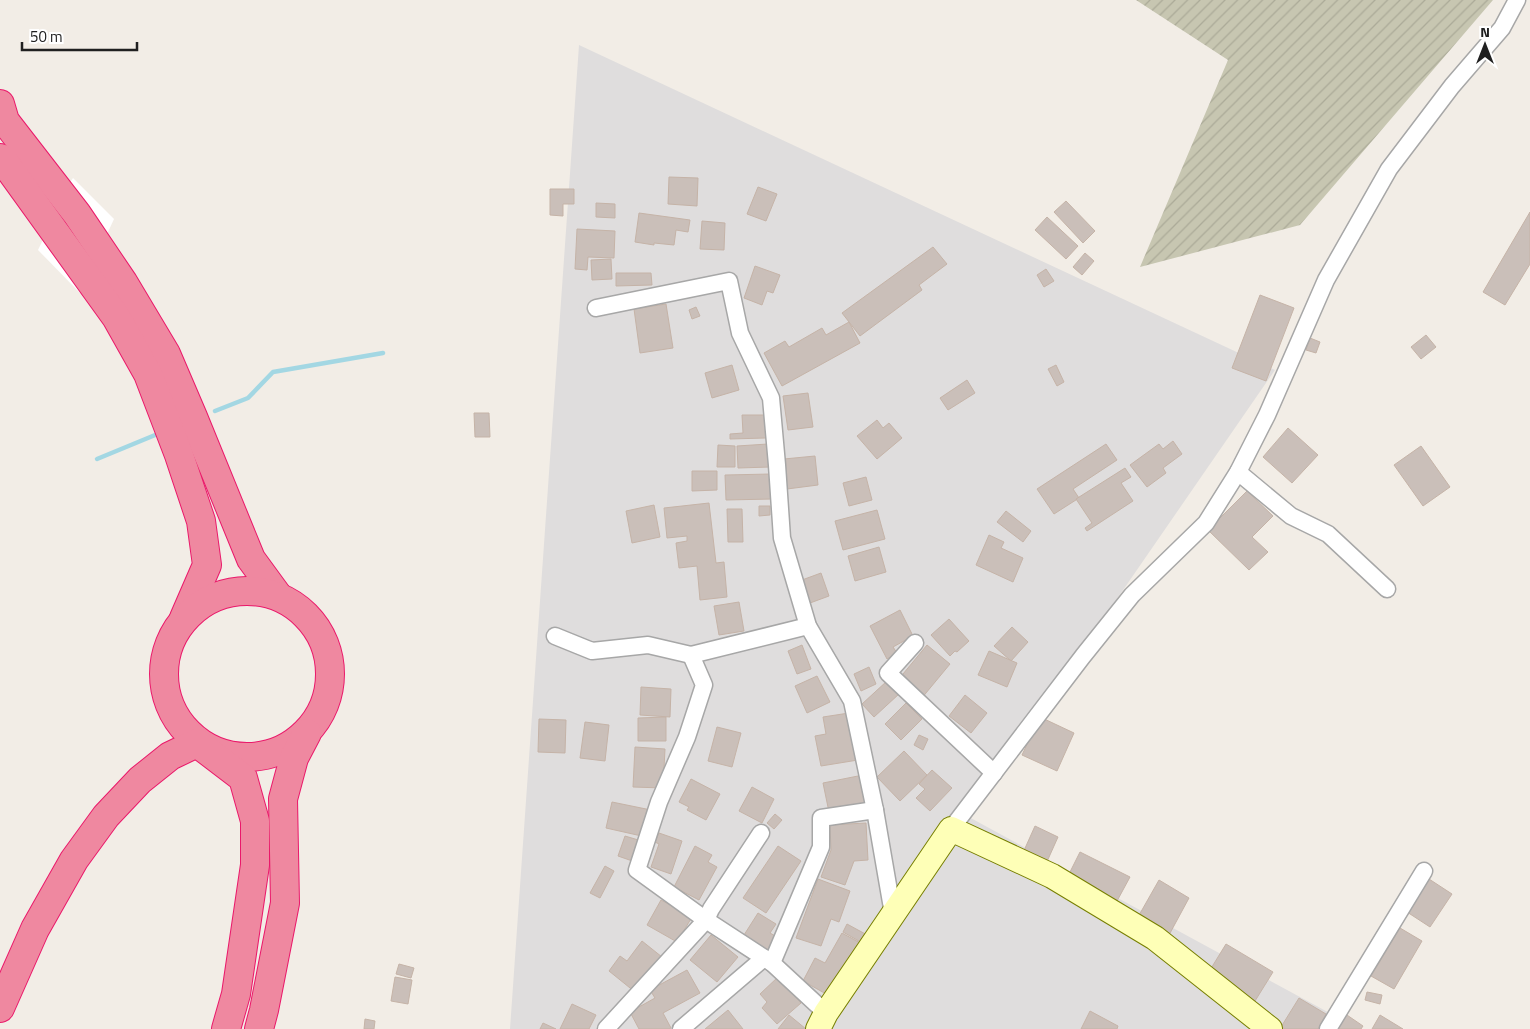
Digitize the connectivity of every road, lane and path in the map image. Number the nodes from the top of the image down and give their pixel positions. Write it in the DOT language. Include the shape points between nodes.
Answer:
graph roads {
  1 [pos="1517,0"];
  2 [pos="0,104"];
  3 [pos="0,158"];
  4 [pos="596,308"];
  5 [pos="1238,472"];
  6 [pos="1388,590"];
  7 [pos="278,596"];
  8 [pos="184,619"];
  9 [pos="808,626"];
  10 [pos="555,636"];
  11 [pos="915,643"];
  12 [pos="691,655"];
  13 [pos="307,732"];
  14 [pos="197,743"];
  15 [pos="994,773"];
  16 [pos="875,810"];
  17 [pos="951,829"];
  18 [pos="761,833"];
  19 [pos="1424,871"];
  20 [pos="893,914"];
  21 [pos="706,920"];
  22 [pos="768,960"];
  23 [pos="0,1008"];
  24 [pos="822,1021"];
  25 [pos="226,1029"];
  26 [pos="258,1029"];
  27 [pos="606,1029"];
  28 [pos="681,1029"];
  29 [pos="1270,1029"];
  30 [pos="1328,1029"];
  1 -- 5 [label="street" via="1502,28 1452,86 1389,169 1326,280 1267,415"];
  2 -- 7 [label="highway" via="5,121 77,214 166,354 252,559"];
  3 -- 8 [label="highway" via="116,317 148,374 201,521 206,565"];
  4 -- 9 [label="street" via="729,281 740,333 771,398 782,538"];
  5 -- 6 [label="street" via="1291,516 1328,534"];
  5 -- 15 [label="street" via="1206,523 1132,595"];
  7 -- 8 [label="highway" via="253,590 227,592 203,602"];
  7 -- 13 [label="highway" via="306,614 322,635 330,660 330,686 322,711"];
  8 -- 14 [label="highway" via="169,643 163,670 167,698 179,722"];
  9 -- 12 [label="street"];
  9 -- 16 [label="street" via="852,701"];
  10 -- 12 [label="street" via="592,651 648,645"];
  11 -- 15 [label="street" via="888,672"];
  12 -- 21 [label="street" via="704,686 637,870"];
  13 -- 14 [label="highway" via="290,748 270,756 244,759 221,754"];
  13 -- 26 [label="highway" via="294,758 283,799 285,903"];
  14 -- 23 [label="highway" via="170,756 140,780 100,824 74,860 35,929"];
  14 -- 25 [label="highway" via="243,778 255,821 255,865 236,994"];
  15 -- 17 [label="street"];
  16 -- 20 [label="street"];
  16 -- 22 [label="street" via="821,818 821,847"];
  17 -- 20 [label="street"];
  17 -- 29 [label="street" via="1052,876 1156,938"];
  18 -- 21 [label="street"];
  19 -- 30 [label="street"];
  20 -- 24 [label="street"];
  21 -- 22 [label="street"];
  21 -- 27 [label="street"];
  22 -- 24 [label="street"];
  22 -- 28 [label="street"];
}
